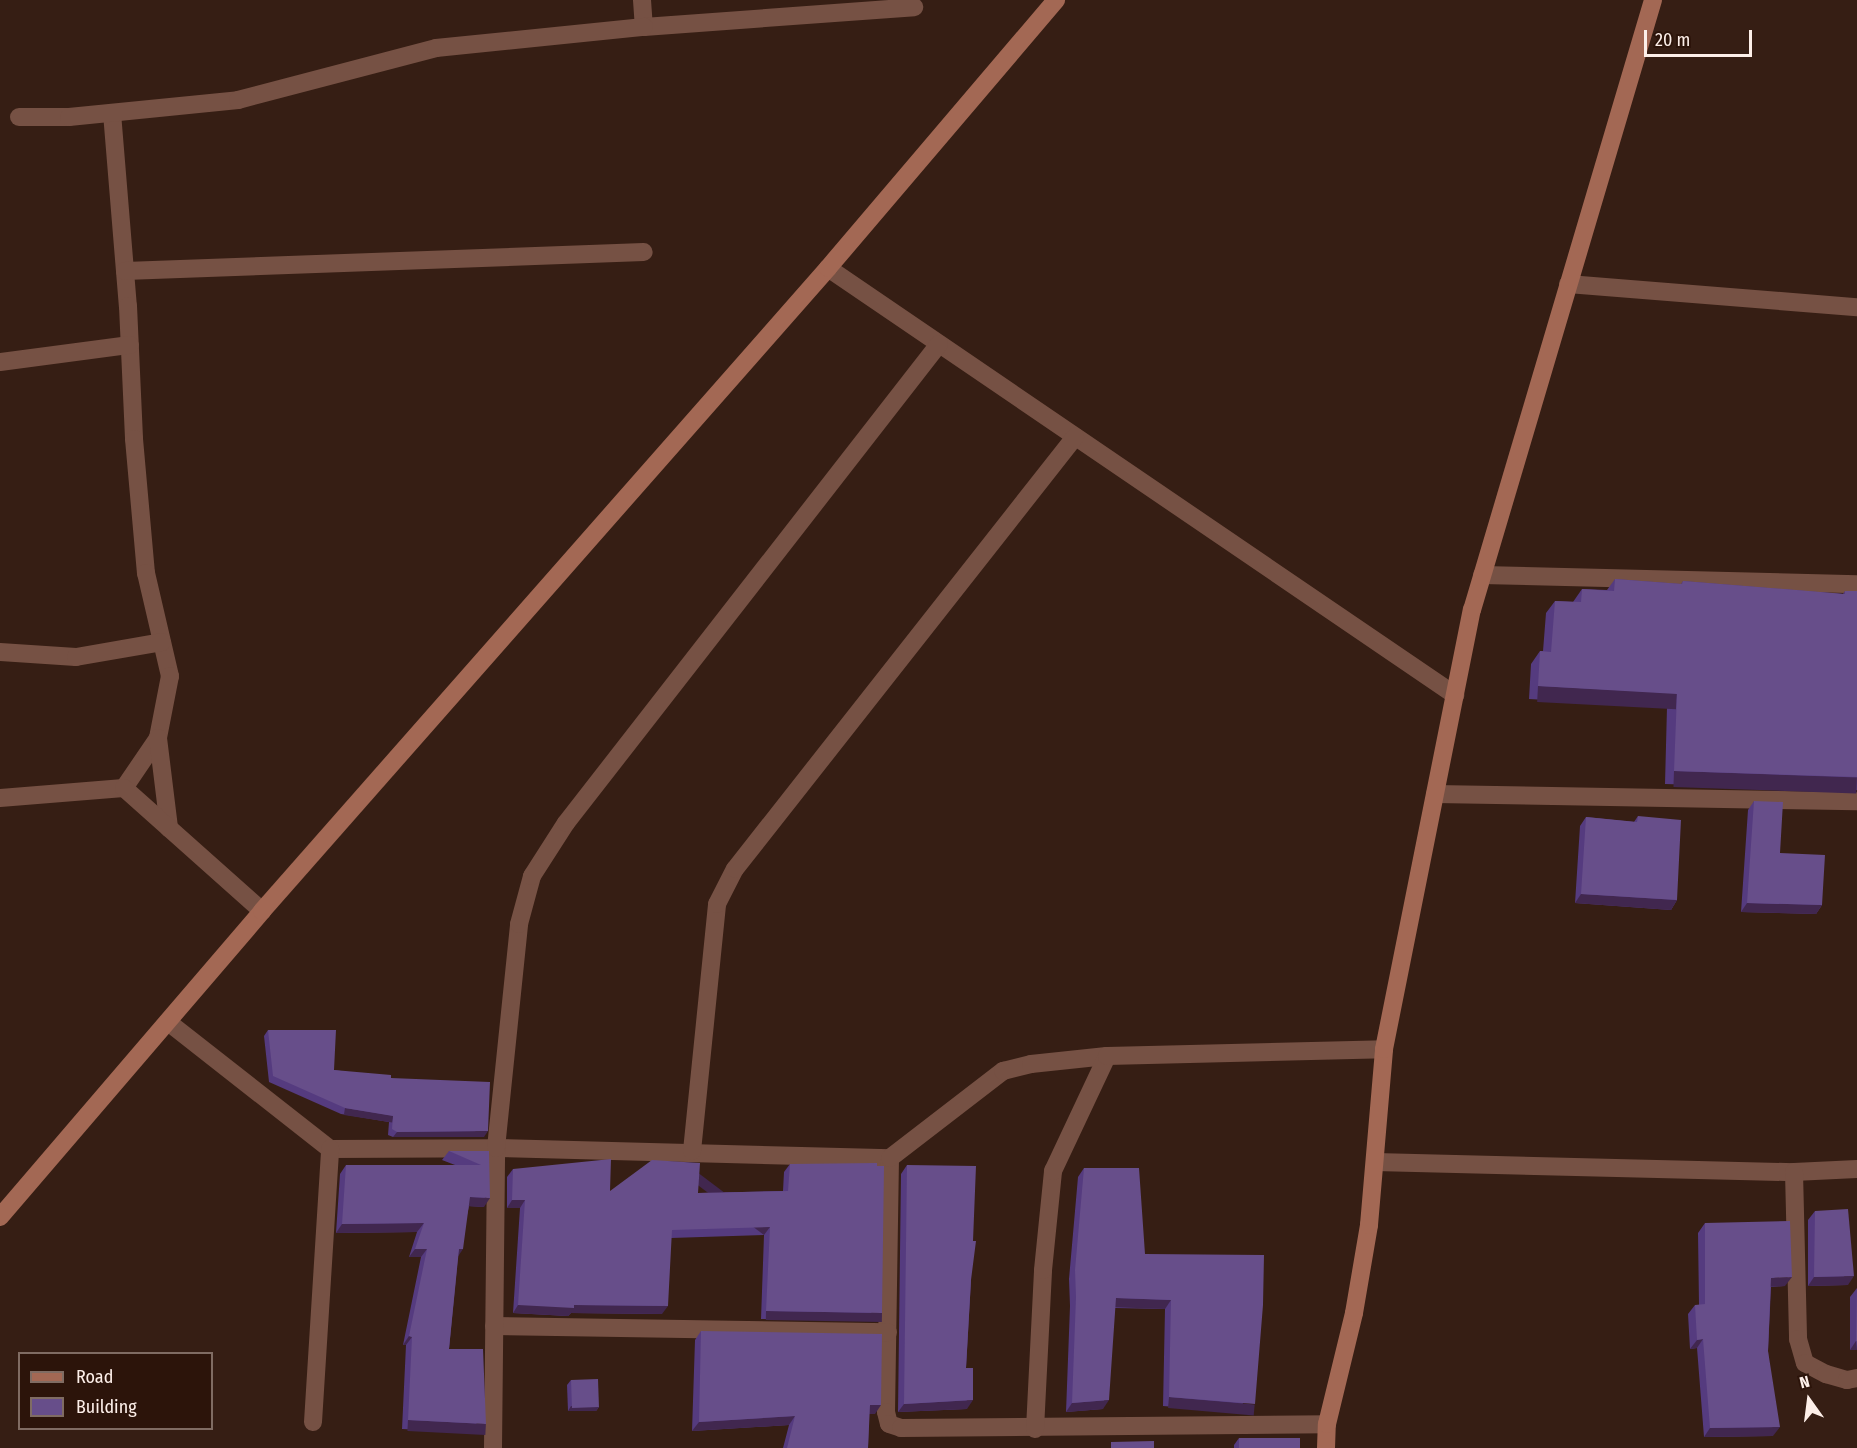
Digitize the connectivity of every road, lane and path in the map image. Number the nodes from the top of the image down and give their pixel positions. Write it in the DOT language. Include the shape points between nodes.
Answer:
graph roads {
  1 [pos="642,0"];
  2 [pos="1056,0"];
  3 [pos="1653,0"];
  4 [pos="838,6"];
  5 [pos="914,7"];
  6 [pos="644,27"];
  7 [pos="112,112"];
  8 [pos="19,117"];
  9 [pos="644,252"];
  10 [pos="828,268"];
  11 [pos="124,271"];
  12 [pos="1568,284"];
  13 [pos="1857,307"];
  14 [pos="939,344"];
  15 [pos="130,345"];
  16 [pos="0,362"];
  17 [pos="1075,437"];
  18 [pos="1482,575"];
  19 [pos="1857,584"];
  20 [pos="162,642"];
  21 [pos="0,652"];
  22 [pos="1455,695"];
  23 [pos="158,738"];
  24 [pos="124,788"];
  25 [pos="1435,794"];
  26 [pos="0,798"];
  27 [pos="1857,801"];
  28 [pos="169,828"];
  29 [pos="262,911"];
  30 [pos="168,1022"];
  31 [pos="1384,1049"];
  32 [pos="1107,1056"];
  33 [pos="496,1148"];
  34 [pos="330,1149"];
  35 [pos="692,1151"];
  36 [pos="890,1158"];
  37 [pos="1375,1162"];
  38 [pos="1857,1169"];
  39 [pos="1794,1172"];
  40 [pos="0,1218"];
  41 [pos="494,1326"];
  42 [pos="888,1332"];
  43 [pos="1857,1378"];
  44 [pos="313,1422"];
  45 [pos="1327,1424"];
  46 [pos="1035,1429"];
  47 [pos="493,1448"];
  48 [pos="1326,1448"];
  1 -- 6 [label="street"];
  2 -- 10 [label="main road"];
  3 -- 12 [label="main road"];
  4 -- 5 [label="street"];
  4 -- 6 [label="street"];
  6 -- 7 [label="street" via="436,48 238,100"];
  7 -- 8 [label="street"];
  7 -- 11 [label="street"];
  9 -- 11 [label="street"];
  10 -- 14 [label="street"];
  10 -- 29 [label="main road"];
  11 -- 15 [label="street"];
  12 -- 13 [label="street"];
  12 -- 18 [label="main road"];
  14 -- 17 [label="street"];
  14 -- 33 [label="street" via="573,814 532,876 519,924"];
  15 -- 16 [label="street"];
  15 -- 20 [label="street" via="146,573"];
  17 -- 22 [label="street"];
  17 -- 35 [label="street" via="735,869 717,904"];
  18 -- 19 [label="street"];
  18 -- 22 [label="main road"];
  20 -- 21 [label="street" via="76,657"];
  20 -- 23 [label="street" via="170,676"];
  22 -- 25 [label="main road"];
  23 -- 24 [label="street"];
  23 -- 28 [label="street"];
  24 -- 26 [label="street"];
  24 -- 28 [label="street"];
  25 -- 27 [label="street"];
  25 -- 31 [label="main road"];
  28 -- 29 [label="street"];
  29 -- 30 [label="main road"];
  30 -- 34 [label="street"];
  30 -- 40 [label="main road"];
  31 -- 32 [label="street"];
  31 -- 37 [label="main road"];
  32 -- 36 [label="street" via="1031,1064 1004,1071"];
  32 -- 46 [label="street" via="1053,1171 1043,1270"];
  33 -- 34 [label="street"];
  33 -- 35 [label="street"];
  33 -- 41 [label="street"];
  34 -- 44 [label="street"];
  35 -- 36 [label="street"];
  36 -- 42 [label="street"];
  37 -- 39 [label="street"];
  37 -- 45 [label="main road" via="1370,1225 1354,1313"];
  38 -- 39 [label="street"];
  39 -- 43 [label="street" via="1798,1339 1805,1363 1826,1374 1847,1380"];
  41 -- 42 [label="street"];
  41 -- 47 [label="street"];
  42 -- 46 [label="street" via="889,1424 901,1428"];
  45 -- 46 [label="street"];
  45 -- 48 [label="main road"];
}
